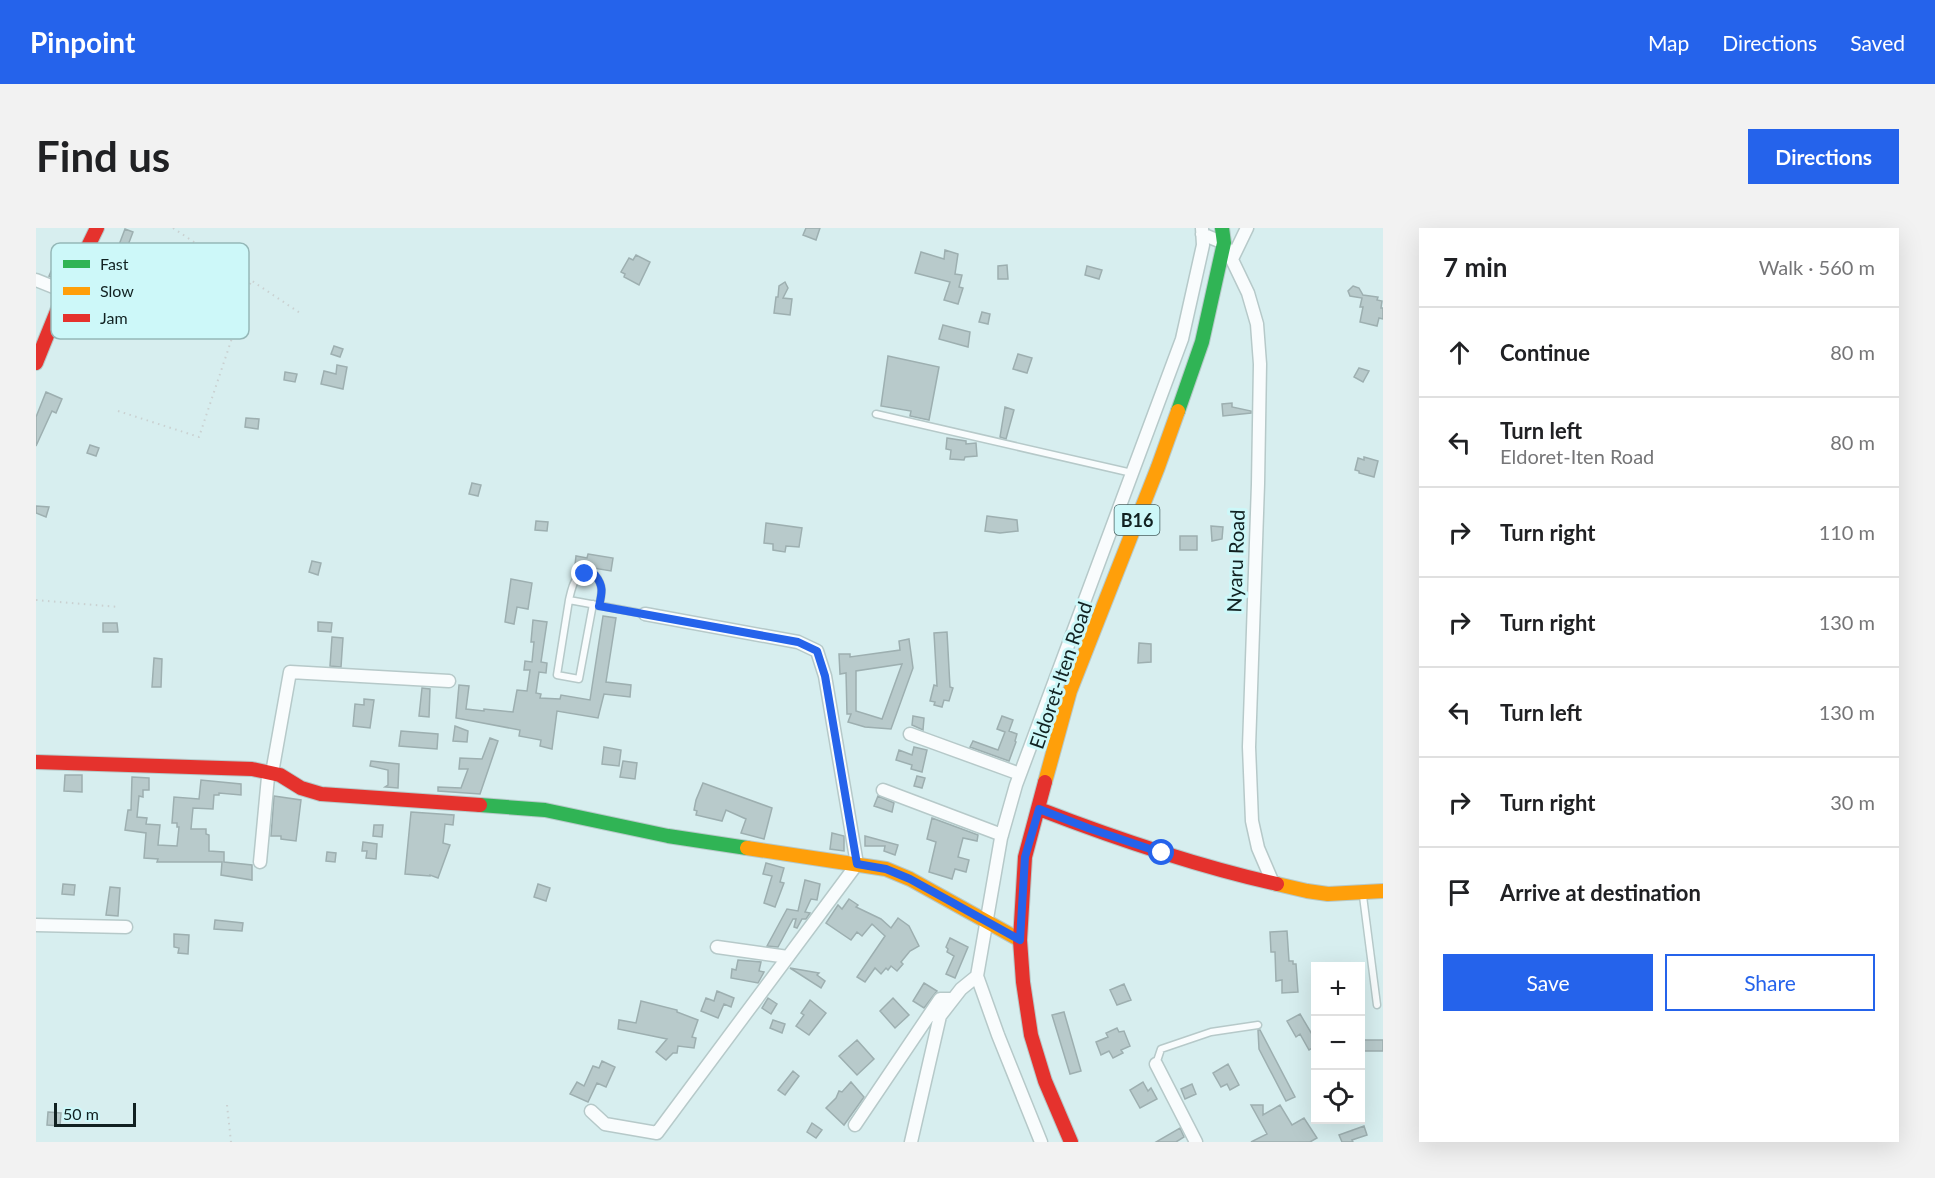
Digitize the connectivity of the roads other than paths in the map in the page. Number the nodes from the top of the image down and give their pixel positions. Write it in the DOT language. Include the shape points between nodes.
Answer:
graph roads {
  1 [pos="97,228"];
  2 [pos="1222,228"];
  3 [pos="1246,229"];
  4 [pos="1202,231"];
  5 [pos="90,243"];
  6 [pos="1224,243"];
  7 [pos="1232,259"];
  8 [pos="36,280"];
  9 [pos="51,286"];
  10 [pos="51,328"];
  11 [pos="36,363"];
  12 [pos="876,414"];
  13 [pos="1132,473"];
  14 [pos="1153,479"];
  15 [pos="569,600"];
  16 [pos="596,605"];
  17 [pos="645,614"];
  18 [pos="448,681"];
  19 [pos="910,734"];
  20 [pos="36,762"];
  21 [pos="272,773"];
  22 [pos="1020,774"];
  23 [pos="883,790"];
  24 [pos="1039,809"];
  25 [pos="1002,835"];
  26 [pos="260,862"];
  27 [pos="857,864"];
  28 [pos="1280,885"];
  29 [pos="1383,891"];
  30 [pos="1363,892"];
  31 [pos="988,922"];
  32 [pos="36,925"];
  33 [pos="126,927"];
  34 [pos="1020,940"];
  35 [pos="717,947"];
  36 [pos="788,957"];
  37 [pos="977,976"];
  38 [pos="952,999"];
  39 [pos="1377,1005"];
  40 [pos="1258,1025"];
  41 [pos="1156,1064"];
  42 [pos="591,1111"];
  43 [pos="855,1125"];
  44 [pos="911,1142"];
  45 [pos="1041,1142"];
  46 [pos="1071,1142"];
  47 [pos="1196,1142"];
  1 -- 5 [label="main road"];
  2 -- 6 [label="main road, Eldoret-Iten Road / B16"];
  3 -- 7 [label="street"];
  4 -- 6 [label="street"];
  4 -- 13 [label="street" via="1203,245 1182,339"];
  6 -- 7 [label="street, Nyaru Road"];
  6 -- 14 [label="main road, Eldoret-Iten Road / B16" via="1202,342"];
  7 -- 28 [label="street, Nyaru Road" via="1248,293 1259,344 1249,747 1252,821 1258,848"];
  8 -- 9 [label="street"];
  10 -- 11 [label="main road"];
  12 -- 13 [label="lane"];
  13 -- 14 [label="street"];
  13 -- 22 [label="street"];
  14 -- 24 [label="main road, Eldoret-Iten Road / B16" via="1070,691"];
  15 -- 16 [label="lane"];
  15 -- 16 [label="lane" via="572,584 578,577 595,575 602,589"];
  15 -- 16 [label="lane" via="557,675 579,679"];
  16 -- 17 [label="lane"];
  17 -- 27 [label="street" via="798,642 817,651 825,676"];
  18 -- 21 [label="street" via="290,672"];
  19 -- 22 [label="street"];
  20 -- 21 [label="main road" via="252,769"];
  21 -- 26 [label="street" via="268,777"];
  21 -- 27 [label="main road" via="321,794 545,810 668,836"];
  22 -- 25 [label="street"];
  23 -- 25 [label="street"];
  24 -- 28 [label="main road" via="1162,853"];
  24 -- 34 [label="main road, Eldoret-Iten Road / B16" via="1025,857"];
  25 -- 31 [label="street"];
  27 -- 31 [label="main road" via="886,869 910,879"];
  27 -- 36 [label="street"];
  28 -- 30 [label="main road" via="1310,892"];
  29 -- 30 [label="main road"];
  30 -- 39 [label="lane"];
  31 -- 34 [label="main road"];
  31 -- 37 [label="street"];
  32 -- 33 [label="street"];
  34 -- 46 [label="main road, Eldoret-Iten Road / B16" via="1031,1035"];
  35 -- 36 [label="street"];
  36 -- 42 [label="street" via="657,1133 605,1124"];
  37 -- 38 [label="street"];
  37 -- 45 [label="street"];
  38 -- 43 [label="street" via="940,999"];
  38 -- 44 [label="street" via="940,1016"];
  40 -- 41 [label="lane" via="1211,1032 1161,1049"];
  41 -- 47 [label="street"];
}
